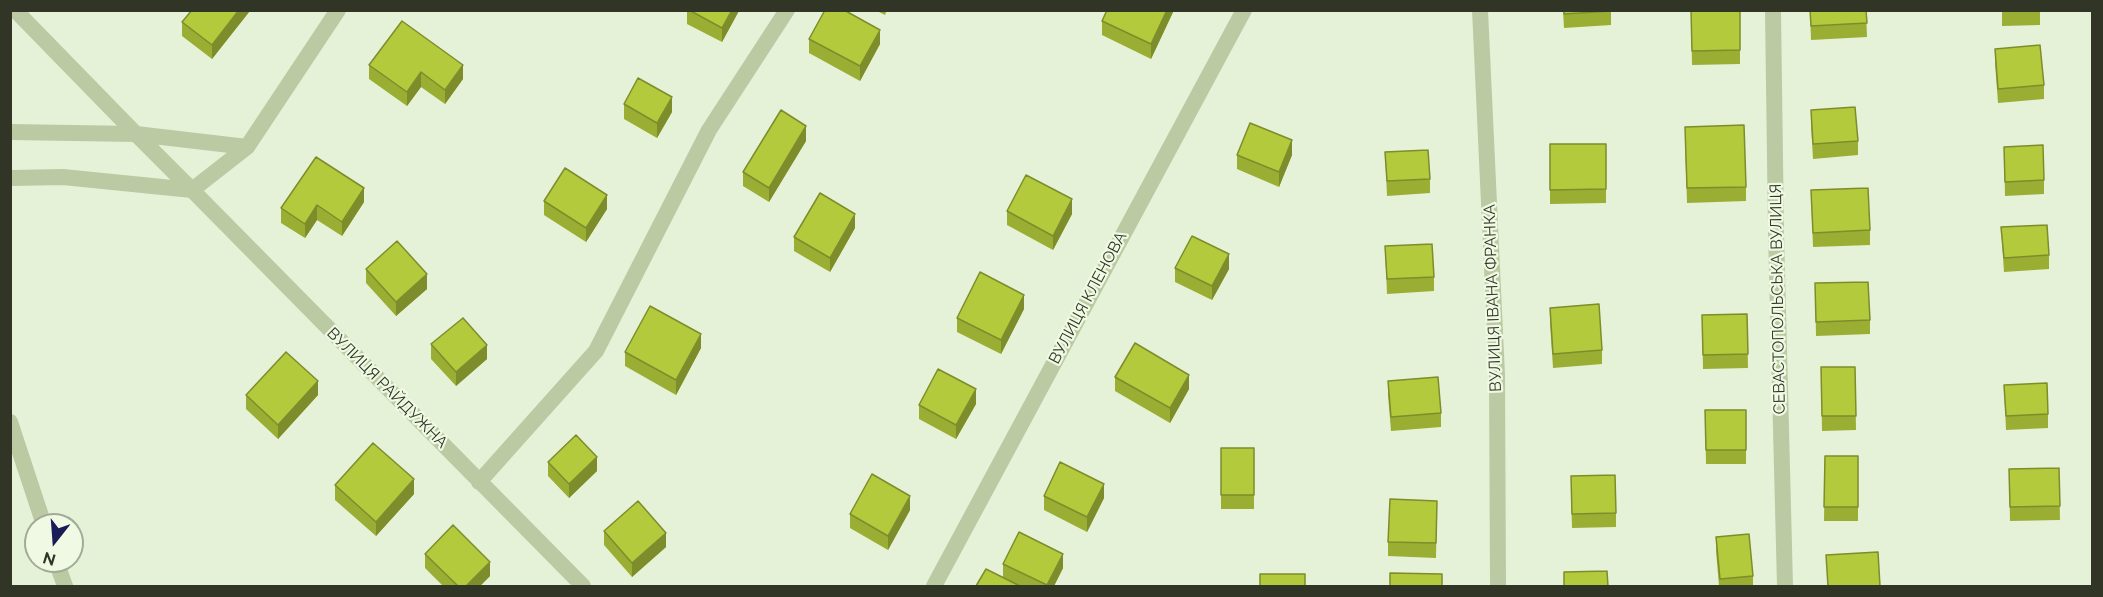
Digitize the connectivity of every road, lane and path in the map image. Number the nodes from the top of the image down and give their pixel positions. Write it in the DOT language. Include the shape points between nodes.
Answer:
graph roads {
  1 [pos="15,10"];
  2 [pos="338,10"];
  3 [pos="788,10"];
  4 [pos="1244,10"];
  5 [pos="1480,10"];
  6 [pos="1773,10"];
  7 [pos="10,132"];
  8 [pos="136,134"];
  9 [pos="247,147"];
  10 [pos="10,178"];
  11 [pos="192,190"];
  12 [pos="10,422"];
  13 [pos="479,482"];
  14 [pos="40,513"];
  15 [pos="583,586"];
  16 [pos="934,586"];
  17 [pos="1498,586"];
  18 [pos="1785,586"];
  1 -- 8 [label="street, ВУЛИЦЯ РАЙДУЖНА"];
  2 -- 9 [label="street"];
  3 -- 13 [label="street" via="710,130 596,351"];
  4 -- 16 [label="street, ВУЛИЦЯ КЛЕНОВА"];
  5 -- 17 [label="street, ВУЛИЦЯ ІВАНА ФРАНКА" via="1497,375"];
  6 -- 18 [label="street, СЕВАСТОПОЛЬСЬКА ВУЛИЦЯ"];
  7 -- 8 [label="street"];
  8 -- 9 [label="street"];
  8 -- 11 [label="street, ВУЛИЦЯ РАЙДУЖНА"];
  9 -- 11 [label="street"];
  10 -- 11 [label="street" via="63,177"];
  11 -- 13 [label="street, ВУЛИЦЯ РАЙДУЖНА"];
  12 -- 14 [label="street"];
  13 -- 15 [label="street, ВУЛИЦЯ РАЙДУЖНА"];
}
